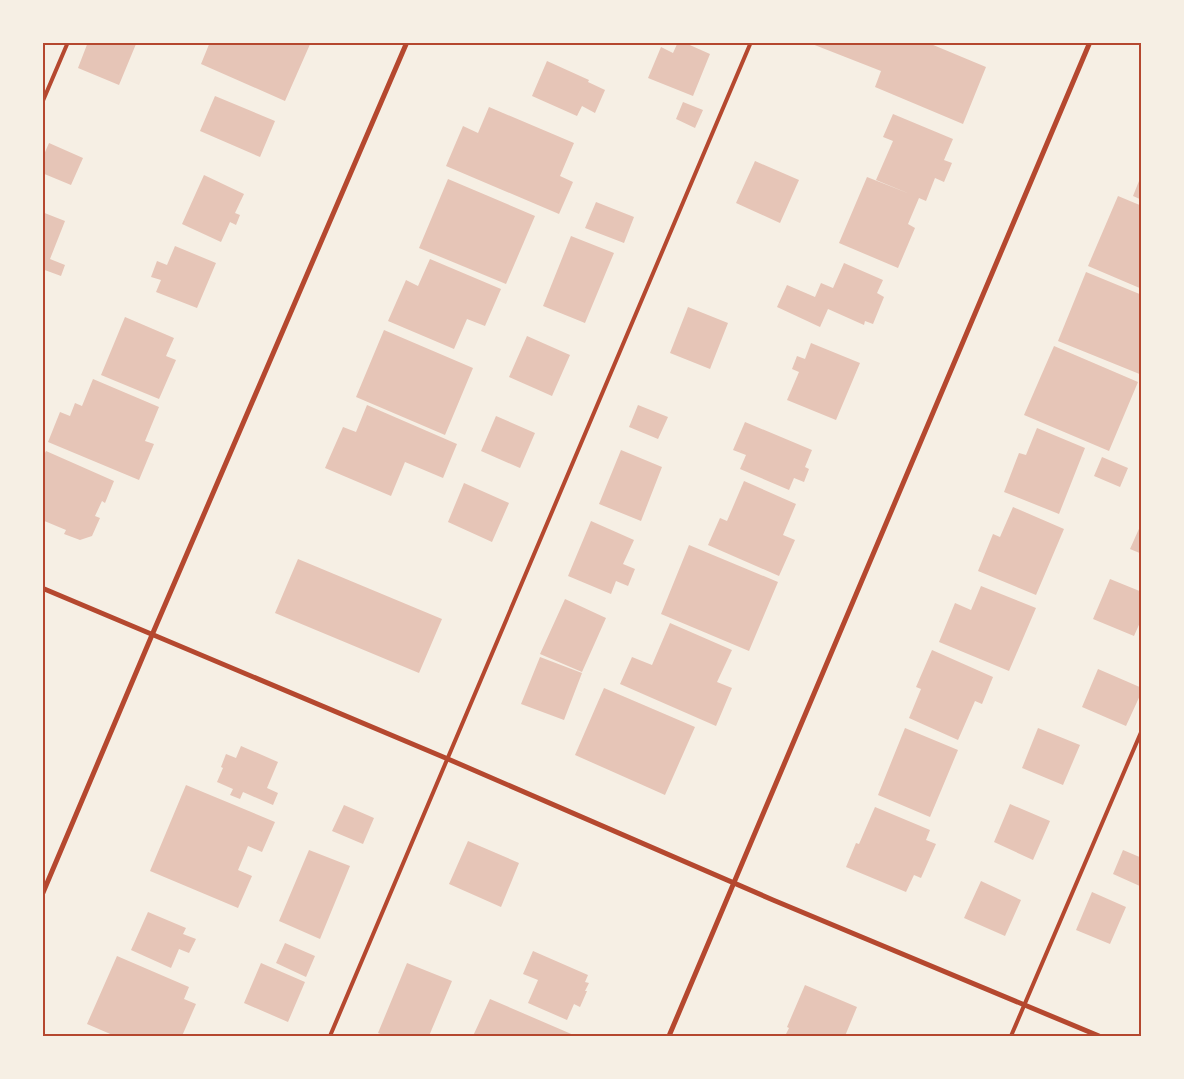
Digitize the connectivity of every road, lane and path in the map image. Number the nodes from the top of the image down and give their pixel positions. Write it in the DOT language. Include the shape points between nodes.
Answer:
graph roads {
  1 [pos="68,42"];
  2 [pos="407,42"];
  3 [pos="751,42"];
  4 [pos="1090,42"];
  5 [pos="42,103"];
  6 [pos="42,588"];
  7 [pos="152,635"];
  8 [pos="1142,730"];
  9 [pos="448,759"];
  10 [pos="734,883"];
  11 [pos="42,895"];
  12 [pos="1025,1004"];
  13 [pos="330,1036"];
  14 [pos="669,1036"];
  15 [pos="1011,1036"];
  16 [pos="1099,1036"];
  1 -- 5 [label="lane"];
  2 -- 7 [label="street"];
  3 -- 9 [label="lane"];
  4 -- 10 [label="street"];
  6 -- 7 [label="street"];
  7 -- 9 [label="street"];
  7 -- 11 [label="street"];
  8 -- 12 [label="lane"];
  9 -- 10 [label="street"];
  9 -- 13 [label="lane"];
  10 -- 12 [label="street"];
  10 -- 14 [label="street"];
  12 -- 15 [label="lane"];
  12 -- 16 [label="street"];
}
